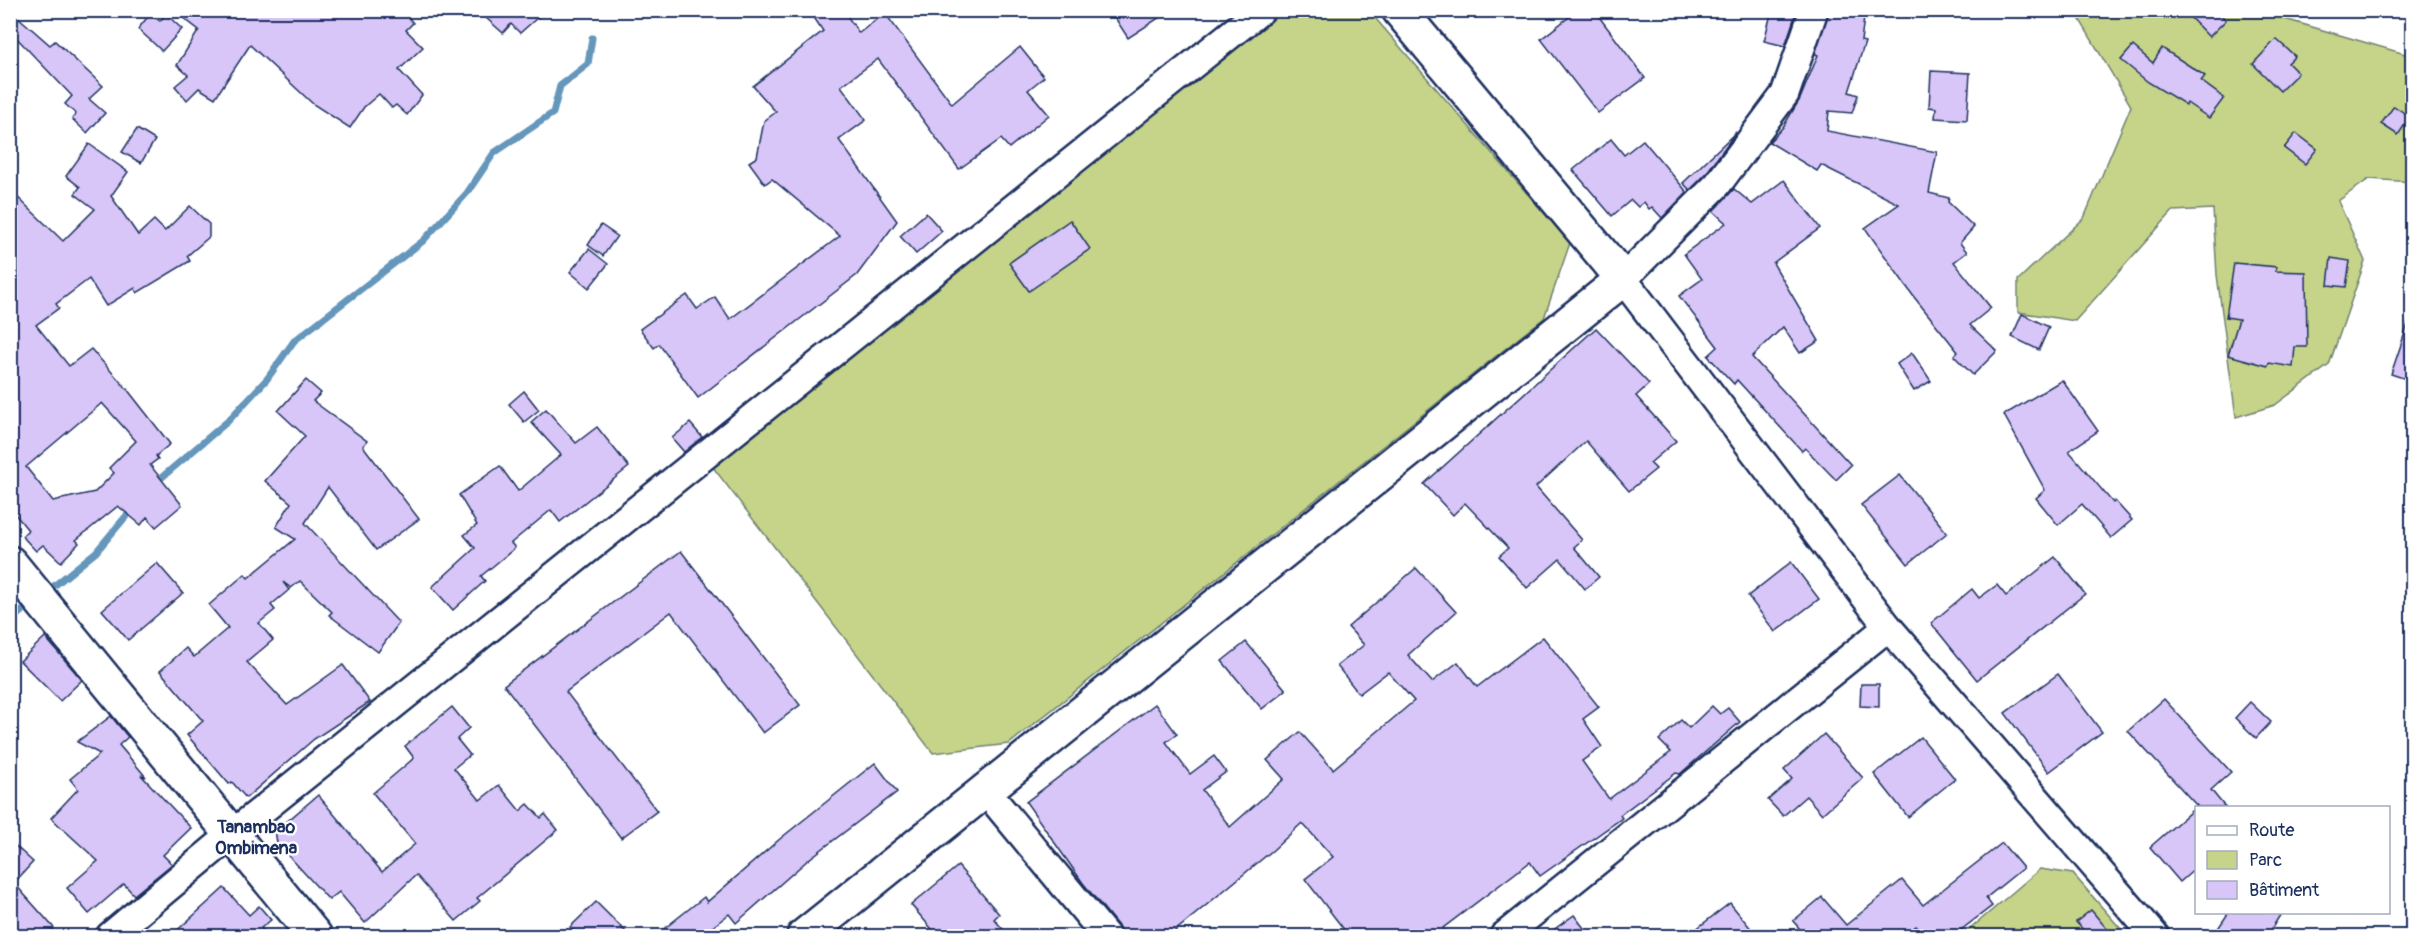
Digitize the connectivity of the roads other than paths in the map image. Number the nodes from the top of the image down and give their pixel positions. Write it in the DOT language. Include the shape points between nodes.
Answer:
graph roads {
  1 [pos="1261,10"];
  2 [pos="1399,10"];
  3 [pos="1814,10"];
  4 [pos="1623,279"];
  5 [pos="16,570"];
  6 [pos="1888,627"];
  7 [pos="986,791"];
  8 [pos="231,835"];
  9 [pos="110,936"];
  10 [pos="315,936"];
  11 [pos="804,936"];
  12 [pos="1106,936"];
  13 [pos="1504,936"];
  14 [pos="2155,936"];
  1 -- 8 [label="street"];
  2 -- 4 [label="main road"];
  3 -- 4 [label="street" via="1785,94 1717,186"];
  4 -- 6 [label="street"];
  4 -- 7 [label="main road"];
  5 -- 8 [label="main road"];
  6 -- 13 [label="street"];
  6 -- 14 [label="street"];
  7 -- 11 [label="main road"];
  7 -- 12 [label="street"];
  8 -- 9 [label="street"];
  8 -- 10 [label="main road"];
}
